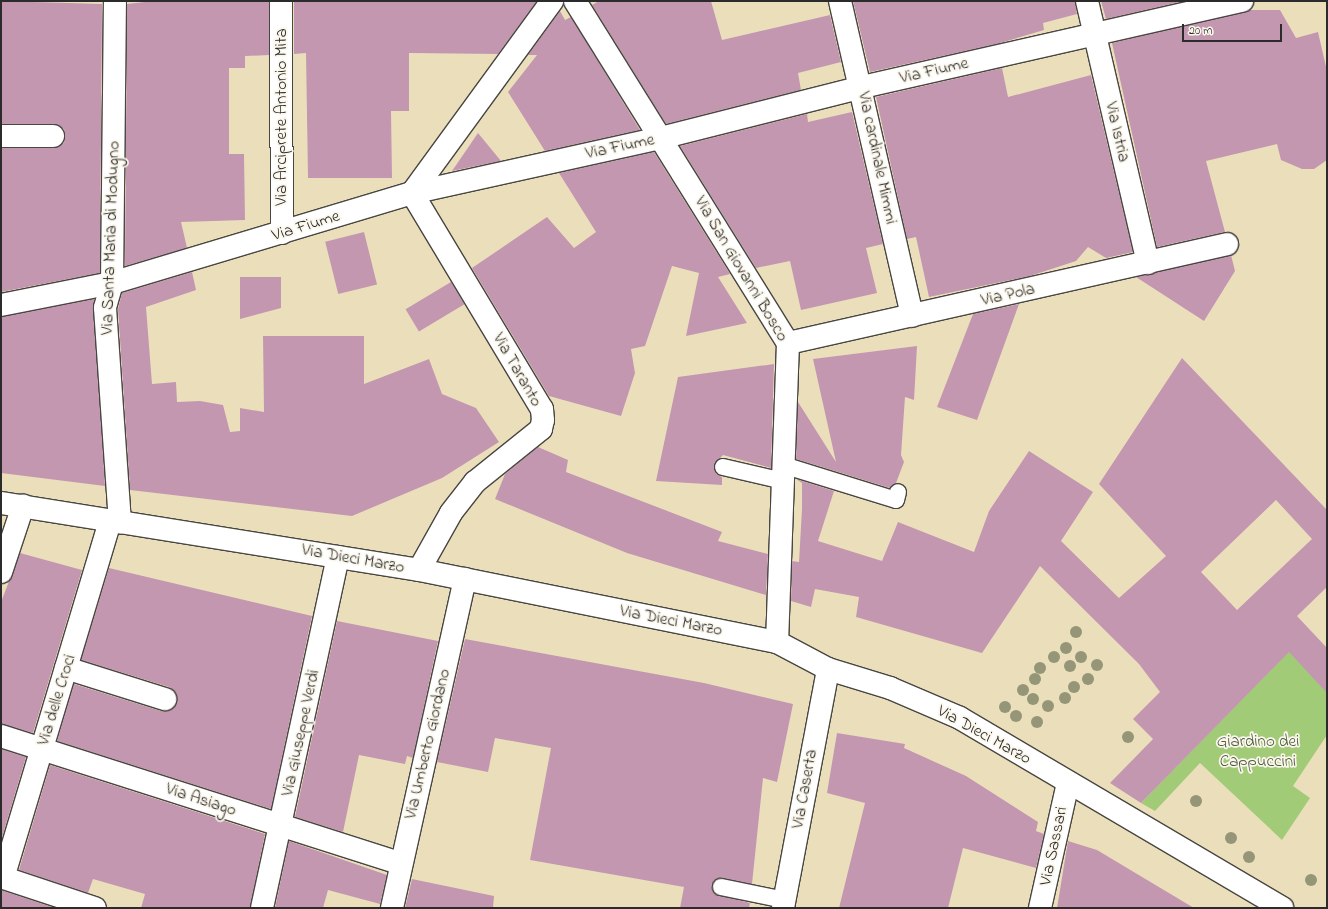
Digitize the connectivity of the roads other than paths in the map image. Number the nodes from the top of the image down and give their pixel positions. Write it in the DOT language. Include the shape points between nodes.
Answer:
graph roads {
  1 [pos="115,1"];
  2 [pos="281,1"];
  3 [pos="552,1"];
  4 [pos="575,1"];
  5 [pos="840,1"];
  6 [pos="1087,1"];
  7 [pos="1242,1"];
  8 [pos="1094,35"];
  9 [pos="862,87"];
  10 [pos="1,136"];
  11 [pos="53,136"];
  12 [pos="661,138"];
  13 [pos="412,193"];
  14 [pos="282,233"];
  15 [pos="1227,244"];
  16 [pos="1148,263"];
  17 [pos="112,283"];
  18 [pos="1,305"];
  19 [pos="912,316"];
  20 [pos="788,343"];
  21 [pos="723,467"];
  22 [pos="783,473"];
  23 [pos="898,492"];
  24 [pos="1,503"];
  25 [pos="23,506"];
  26 [pos="115,522"];
  27 [pos="338,557"];
  28 [pos="418,570"];
  29 [pos="1,572"];
  30 [pos="465,580"];
  31 [pos="777,642"];
  32 [pos="66,668"];
  33 [pos="828,669"];
  34 [pos="164,699"];
  35 [pos="1,736"];
  36 [pos="42,749"];
  37 [pos="1068,783"];
  38 [pos="280,826"];
  39 [pos="401,864"];
  40 [pos="2,878"];
  41 [pos="721,887"];
  42 [pos="784,904"];
  43 [pos="95,908"];
  44 [pos="262,908"];
  45 [pos="392,908"];
  46 [pos="1040,908"];
  47 [pos="1282,908"];
  1 -- 17 [label="street, Via Santa Maria di Modugno"];
  2 -- 14 [label="street, Via Arciprete Antonio Mita"];
  3 -- 13 [label="street"];
  4 -- 12 [label="street, Via San Giovanni Bosco"];
  5 -- 9 [label="street, Via cardinale Mimmi"];
  6 -- 8 [label="street, Via Istria"];
  7 -- 8 [label="street, Via Fiume"];
  8 -- 9 [label="street, Via Fiume"];
  8 -- 16 [label="street, Via Istria"];
  9 -- 12 [label="street, Via Fiume"];
  9 -- 19 [label="street, Via cardinale Mimmi"];
  10 -- 11 [label="street"];
  12 -- 13 [label="street, Via Fiume"];
  12 -- 20 [label="street, Via San Giovanni Bosco"];
  13 -- 14 [label="street, Via Fiume"];
  13 -- 28 [label="street, Via Taranto" via="542,409 543,420 541,429 475,482 451,514"];
  14 -- 17 [label="street, Via Fiume"];
  15 -- 16 [label="street, Via Pola"];
  16 -- 19 [label="street, Via Pola"];
  17 -- 18 [label="street, Via Fiume"];
  17 -- 26 [label="street, Via Santa Maria di Modugno" via="105,308"];
  19 -- 20 [label="street, Via Pola"];
  20 -- 22 [label="street, Via San Giovanni Bosco"];
  21 -- 22 [label="lane"];
  22 -- 23 [label="lane" via="896,500"];
  22 -- 31 [label="street, Via San Giovanni Bosco"];
  24 -- 25 [label="street, Via Dieci Marzo"];
  25 -- 26 [label="street, Via Dieci Marzo"];
  25 -- 29 [label="street"];
  26 -- 27 [label="street, Via Dieci Marzo"];
  26 -- 32 [label="street, Via delle Croci"];
  27 -- 28 [label="street, Via Dieci Marzo"];
  27 -- 38 [label="street, Via Giuseppe Verdi"];
  28 -- 30 [label="street, Via Dieci Marzo"];
  30 -- 31 [label="street, Via Dieci Marzo"];
  30 -- 39 [label="street, Via Umberto Giordano"];
  31 -- 33 [label="street, Via Dieci Marzo"];
  32 -- 34 [label="street"];
  32 -- 36 [label="street, Via delle Croci"];
  33 -- 37 [label="street, Via Dieci Marzo" via="890,688 960,718"];
  33 -- 42 [label="street, Via Caserta"];
  35 -- 36 [label="street, Via Asiago"];
  36 -- 38 [label="street, Via Asiago"];
  36 -- 40 [label="street, Via delle Croci"];
  37 -- 46 [label="street, Via Sassari"];
  37 -- 47 [label="street, Via Dieci Marzo"];
  38 -- 39 [label="street, Via Asiago"];
  38 -- 44 [label="street, Via Giuseppe Verdi"];
  39 -- 45 [label="street, Via Umberto Giordano"];
  40 -- 43 [label="street"];
  41 -- 42 [label="lane"];
}
